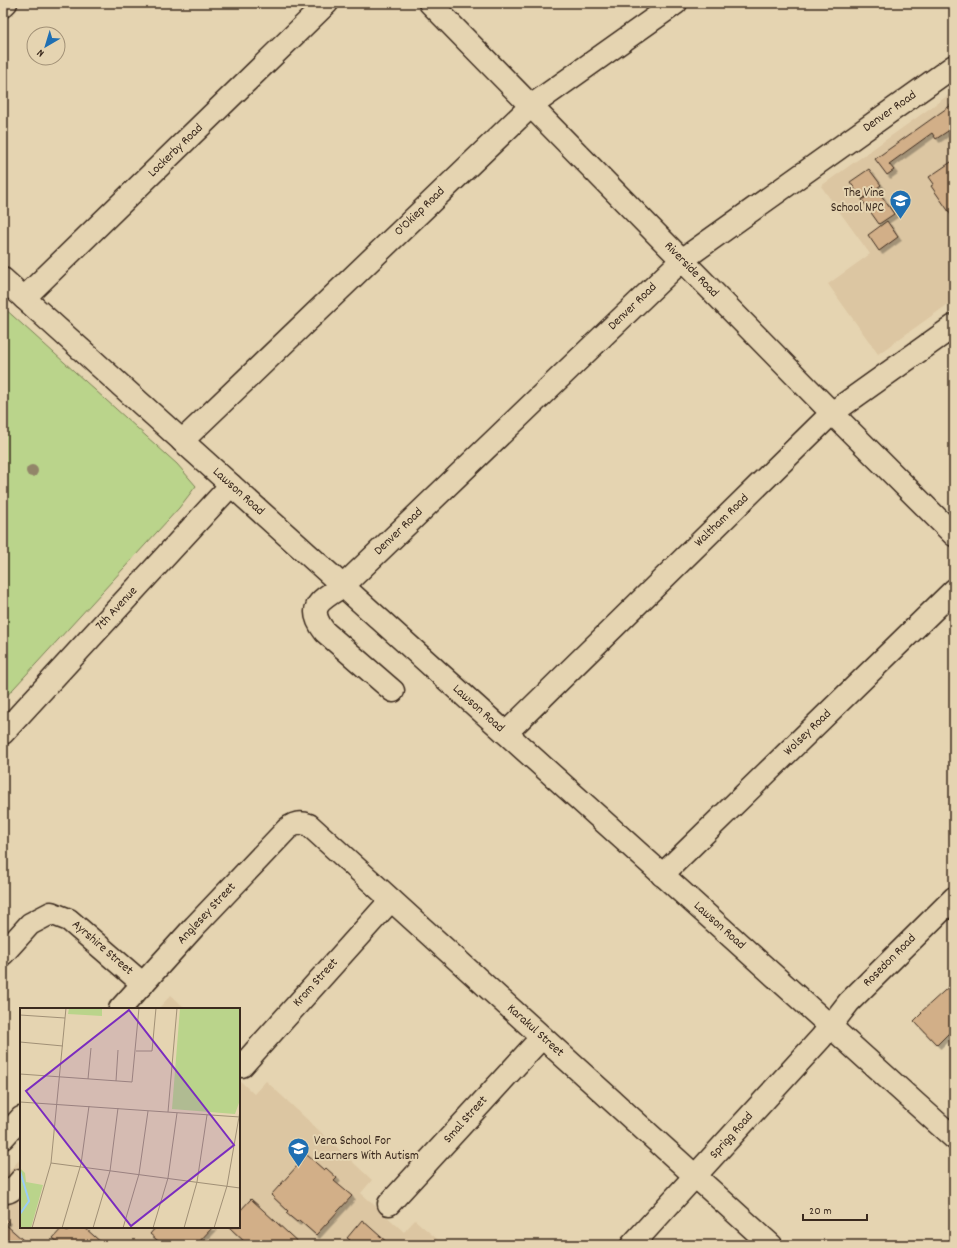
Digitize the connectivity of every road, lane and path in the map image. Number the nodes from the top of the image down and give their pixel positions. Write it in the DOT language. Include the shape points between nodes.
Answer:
graph roads {
  1 [pos="6,3"];
  2 [pos="327,3"];
  3 [pos="430,3"];
  4 [pos="676,3"];
  5 [pos="3,6"];
  6 [pos="954,66"];
  7 [pos="531,106"];
  8 [pos="682,260"];
  9 [pos="3,279"];
  10 [pos="24,298"];
  11 [pos="954,326"];
  12 [pos="832,413"];
  13 [pos="182,441"];
  14 [pos="231,486"];
  15 [pos="954,535"];
  16 [pos="343,586"];
  17 [pos="954,590"];
  18 [pos="392,691"];
  19 [pos="506,733"];
  20 [pos="3,734"];
  21 [pos="297,824"];
  22 [pos="662,875"];
  23 [pos="954,898"];
  24 [pos="391,900"];
  25 [pos="3,954"];
  26 [pos="143,984"];
  27 [pos="121,1008"];
  28 [pos="830,1026"];
  29 [pos="542,1037"];
  30 [pos="242,1066"];
  31 [pos="20,1119"];
  32 [pos="3,1138"];
  33 [pos="954,1138"];
  34 [pos="695,1176"];
  35 [pos="20,1181"];
  36 [pos="3,1192"];
  37 [pos="389,1204"];
  38 [pos="632,1245"];
  39 [pos="771,1245"];
  1 -- 5 [label="street"];
  2 -- 10 [label="street, Lockerby Road"];
  3 -- 7 [label="street, Riverside Road"];
  4 -- 7 [label="street, O'Okiep Road"];
  6 -- 8 [label="street, Denver Road"];
  7 -- 8 [label="street, Riverside Road"];
  7 -- 13 [label="street, O'Okiep Road"];
  8 -- 12 [label="street, Riverside Road"];
  8 -- 16 [label="street, Denver Road"];
  9 -- 10 [label="street, Lawson Road"];
  10 -- 13 [label="street, Lawson Road"];
  11 -- 12 [label="street, Waltham Road"];
  12 -- 15 [label="street, Riverside Road"];
  12 -- 19 [label="street, Waltham Road"];
  13 -- 14 [label="street, Lawson Road"];
  14 -- 16 [label="street, Lawson Road"];
  14 -- 20 [label="street, 7th Avenue"];
  16 -- 18 [label="street, Denver Road" via="320,601 316,608 318,624"];
  16 -- 19 [label="street, Lawson Road"];
  17 -- 22 [label="street, Wolsey Road"];
  19 -- 22 [label="street, Lawson Road"];
  21 -- 24 [label="street, Karakul Street" via="309,825"];
  21 -- 26 [label="street, Anglesey Street" via="287,829"];
  22 -- 28 [label="street, Lawson Road"];
  23 -- 28 [label="street, Rosedon Road" via="849,1002"];
  24 -- 29 [label="street, Karakul Street"];
  24 -- 30 [label="street, Krom Street"];
  25 -- 26 [label="street, Ayrshire Street" via="30,924 51,913 69,920"];
  26 -- 27 [label="street, Anglesey Street"];
  28 -- 33 [label="street, Lawson Road"];
  28 -- 34 [label="street, Sprigg Road"];
  29 -- 34 [label="street, Karakul Street"];
  29 -- 37 [label="street, Smal Street"];
  31 -- 32 [label="street"];
  34 -- 38 [label="street, Sprigg Road"];
  34 -- 39 [label="street, Karakul Street"];
  35 -- 36 [label="street" via="16,1187"];
}
